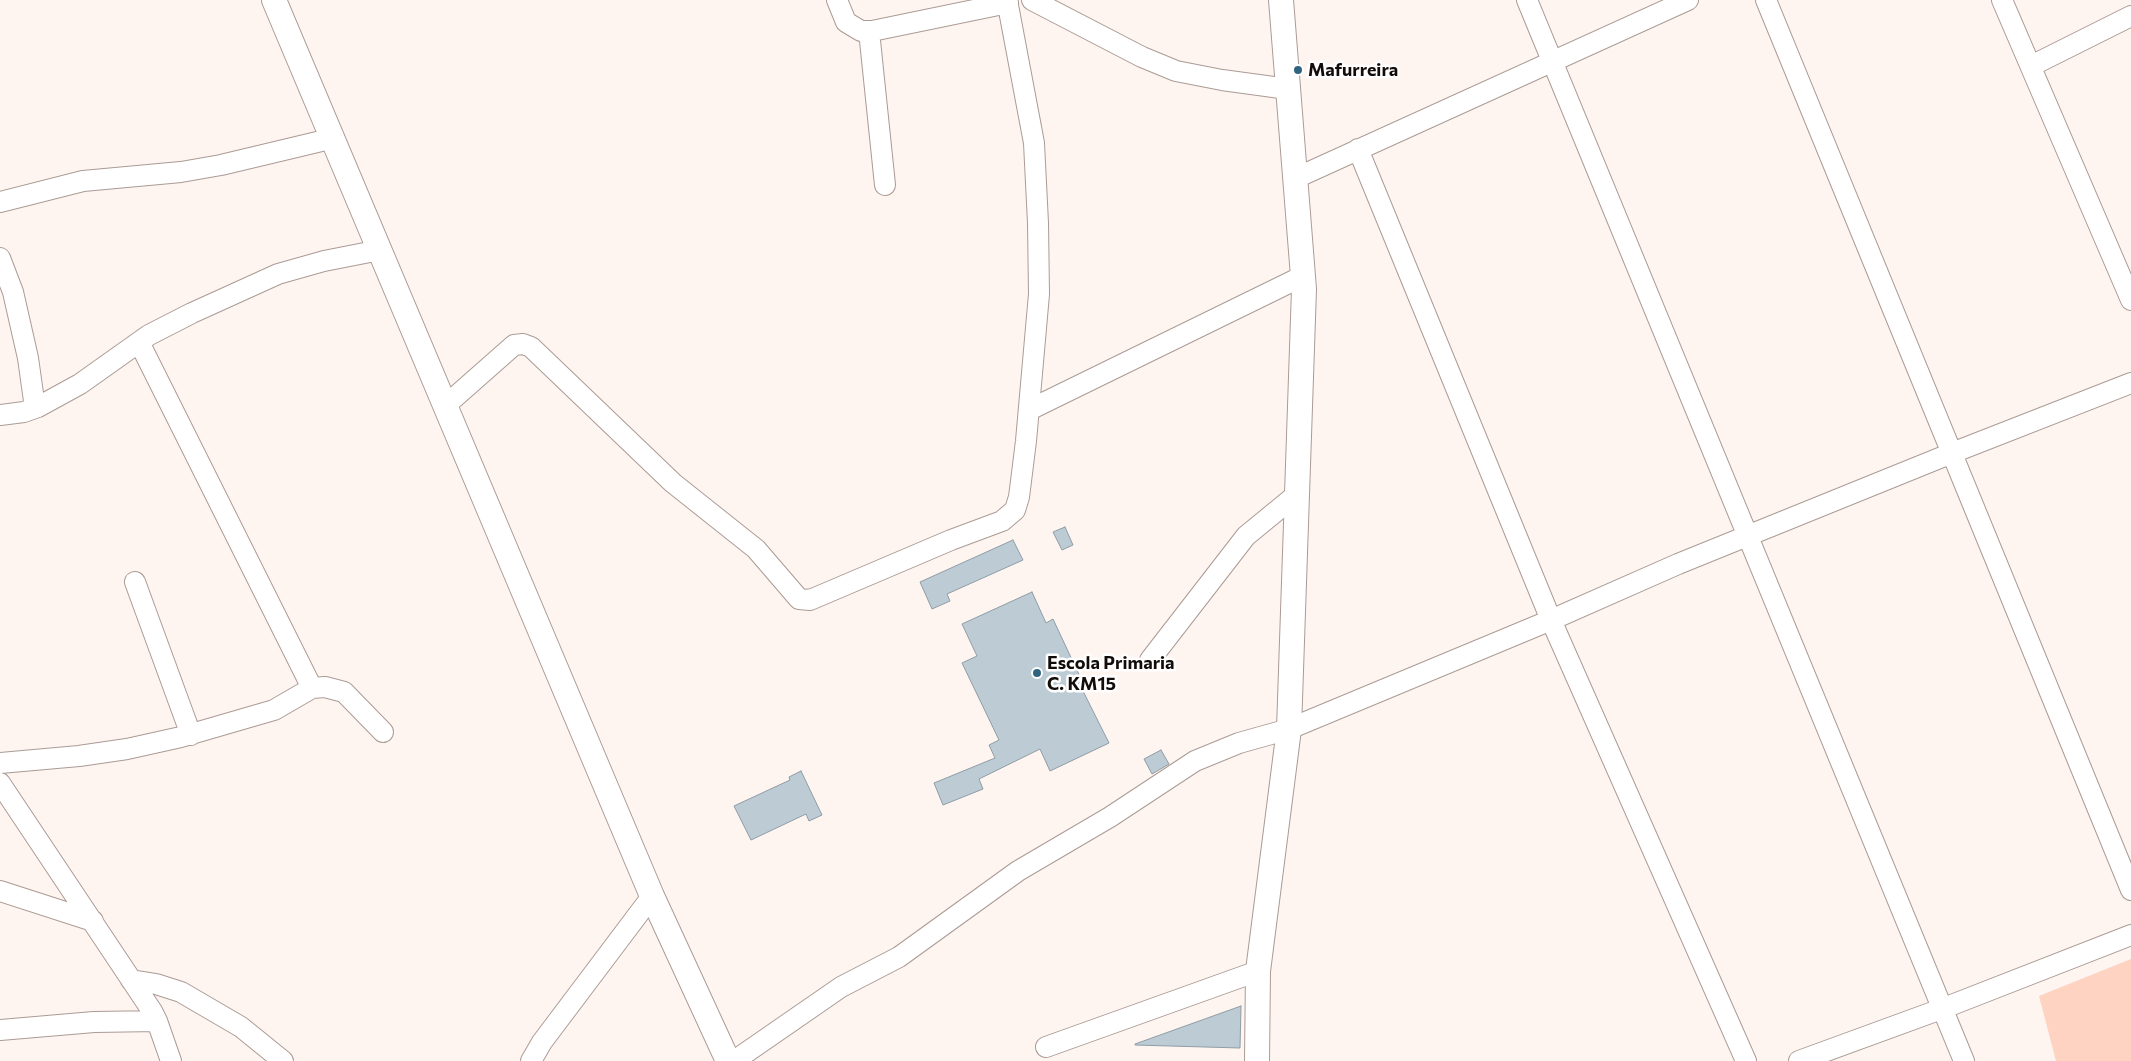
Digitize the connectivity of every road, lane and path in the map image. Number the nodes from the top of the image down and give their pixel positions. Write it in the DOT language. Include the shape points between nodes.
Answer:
graph roads {
  1 [pos="274,0"];
  2 [pos="837,0"];
  3 [pos="1032,0"];
  4 [pos="1281,0"];
  5 [pos="1527,0"];
  6 [pos="1688,0"];
  7 [pos="1766,0"];
  8 [pos="2002,0"];
  9 [pos="1008,1"];
  10 [pos="2131,16"];
  11 [pos="868,31"];
  12 [pos="1552,63"];
  13 [pos="2031,66"];
  14 [pos="1288,89"];
  15 [pos="334,138"];
  16 [pos="1358,149"];
  17 [pos="1296,178"];
  18 [pos="885,185"];
  19 [pos="0,202"];
  20 [pos="380,250"];
  21 [pos="0,258"];
  22 [pos="1303,276"];
  23 [pos="2131,300"];
  24 [pos="139,342"];
  25 [pos="2131,383"];
  26 [pos="446,405"];
  27 [pos="35,408"];
  28 [pos="1029,410"];
  29 [pos="0,415"];
  30 [pos="1952,452"];
  31 [pos="1296,495"];
  32 [pos="1747,536"];
  33 [pos="135,582"];
  34 [pos="1551,620"];
  35 [pos="1150,660"];
  36 [pos="312,688"];
  37 [pos="1289,728"];
  38 [pos="383,732"];
  39 [pos="191,735"];
  40 [pos="0,763"];
  41 [pos="0,783"];
  42 [pos="2131,890"];
  43 [pos="0,891"];
  44 [pos="652,896"];
  45 [pos="93,921"];
  46 [pos="2131,935"];
  47 [pos="1258,971"];
  48 [pos="131,980"];
  49 [pos="1944,1008"];
  50 [pos="157,1021"];
  51 [pos="0,1030"];
  52 [pos="1046,1047"];
  53 [pos="171,1061"];
  54 [pos="283,1061"];
  55 [pos="531,1061"];
  56 [pos="728,1061"];
  57 [pos="734,1061"];
  58 [pos="1257,1061"];
  59 [pos="1746,1061"];
  60 [pos="1799,1061"];
  61 [pos="1964,1061"];
  1 -- 15 [label="street"];
  2 -- 11 [label="street" via="846,22 855,29"];
  3 -- 14 [label="street" via="1176,71"];
  4 -- 14 [label="street"];
  5 -- 12 [label="street"];
  6 -- 12 [label="street"];
  7 -- 30 [label="street"];
  8 -- 13 [label="street"];
  9 -- 11 [label="street"];
  9 -- 28 [label="street" via="1034,143 1040,294"];
  10 -- 13 [label="street"];
  11 -- 18 [label="street"];
  12 -- 16 [label="street"];
  12 -- 32 [label="street"];
  13 -- 23 [label="street"];
  14 -- 17 [label="street"];
  15 -- 19 [label="street" via="222,166 83,181"];
  15 -- 20 [label="street"];
  16 -- 17 [label="street"];
  16 -- 34 [label="street"];
  17 -- 22 [label="street"];
  20 -- 24 [label="street" via="278,274 192,313"];
  20 -- 26 [label="street"];
  21 -- 27 [label="street" via="13,292"];
  22 -- 28 [label="street"];
  22 -- 31 [label="street"];
  24 -- 27 [label="street" via="80,384"];
  24 -- 36 [label="street"];
  25 -- 30 [label="street"];
  26 -- 28 [label="street" via="514,345 531,347 673,483 756,549 793,595 804,600 1002,521 1016,510"];
  26 -- 44 [label="street"];
  27 -- 29 [label="street"];
  30 -- 32 [label="street"];
  30 -- 42 [label="street"];
  31 -- 35 [label="street" via="1246,536"];
  31 -- 37 [label="street"];
  32 -- 34 [label="street"];
  32 -- 49 [label="street"];
  33 -- 39 [label="street"];
  34 -- 37 [label="street"];
  34 -- 59 [label="street"];
  36 -- 38 [label="street" via="325,687 344,692"];
  36 -- 39 [label="street" via="274,710"];
  37 -- 47 [label="street"];
  37 -- 57 [label="street" via="1195,760 1110,817 1018,871 899,956 841,987"];
  39 -- 40 [label="street" via="80,756"];
  41 -- 45 [label="street"];
  43 -- 45 [label="street"];
  44 -- 55 [label="street"];
  44 -- 56 [label="street"];
  45 -- 48 [label="street"];
  46 -- 49 [label="street"];
  47 -- 52 [label="street"];
  47 -- 58 [label="street"];
  48 -- 50 [label="street"];
  48 -- 54 [label="street" via="180,992 241,1027"];
  49 -- 60 [label="street"];
  49 -- 61 [label="street"];
  50 -- 51 [label="street" via="94,1022"];
  50 -- 53 [label="street"];
}
